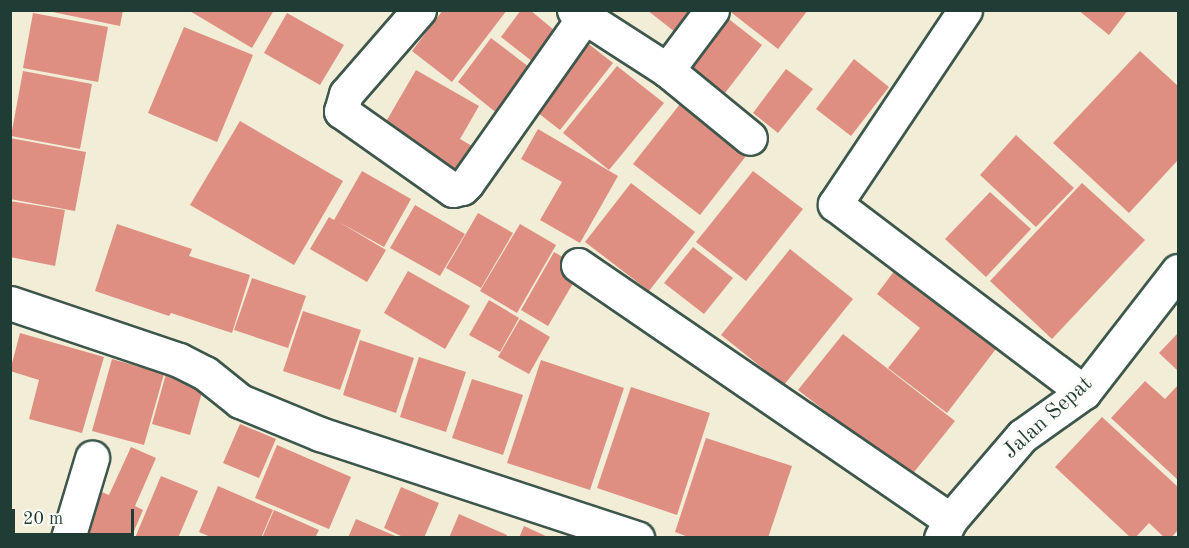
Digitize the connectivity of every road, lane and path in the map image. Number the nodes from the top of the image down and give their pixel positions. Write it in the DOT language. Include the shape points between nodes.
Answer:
graph roads {
  1 [pos="419,10"];
  2 [pos="712,10"];
  3 [pos="965,10"];
  4 [pos="579,14"];
  5 [pos="667,70"];
  6 [pos="750,138"];
  7 [pos="578,265"];
  8 [pos="1179,270"];
  9 [pos="10,303"];
  10 [pos="1084,392"];
  11 [pos="92,458"];
  12 [pos="946,529"];
  13 [pos="68,537"];
  14 [pos="637,537"];
  1 -- 4 [label="street" via="346,94 341,111 453,190 467,183"];
  2 -- 5 [label="street"];
  3 -- 10 [label="street" via="836,204"];
  4 -- 5 [label="street"];
  5 -- 6 [label="street"];
  7 -- 12 [label="street"];
  8 -- 10 [label="street, Jalan Sepat"];
  9 -- 14 [label="street" via="179,360 205,373 240,401 320,434"];
  10 -- 12 [label="street, Jalan Sepat" via="1022,436"];
  11 -- 13 [label="street"];
}
